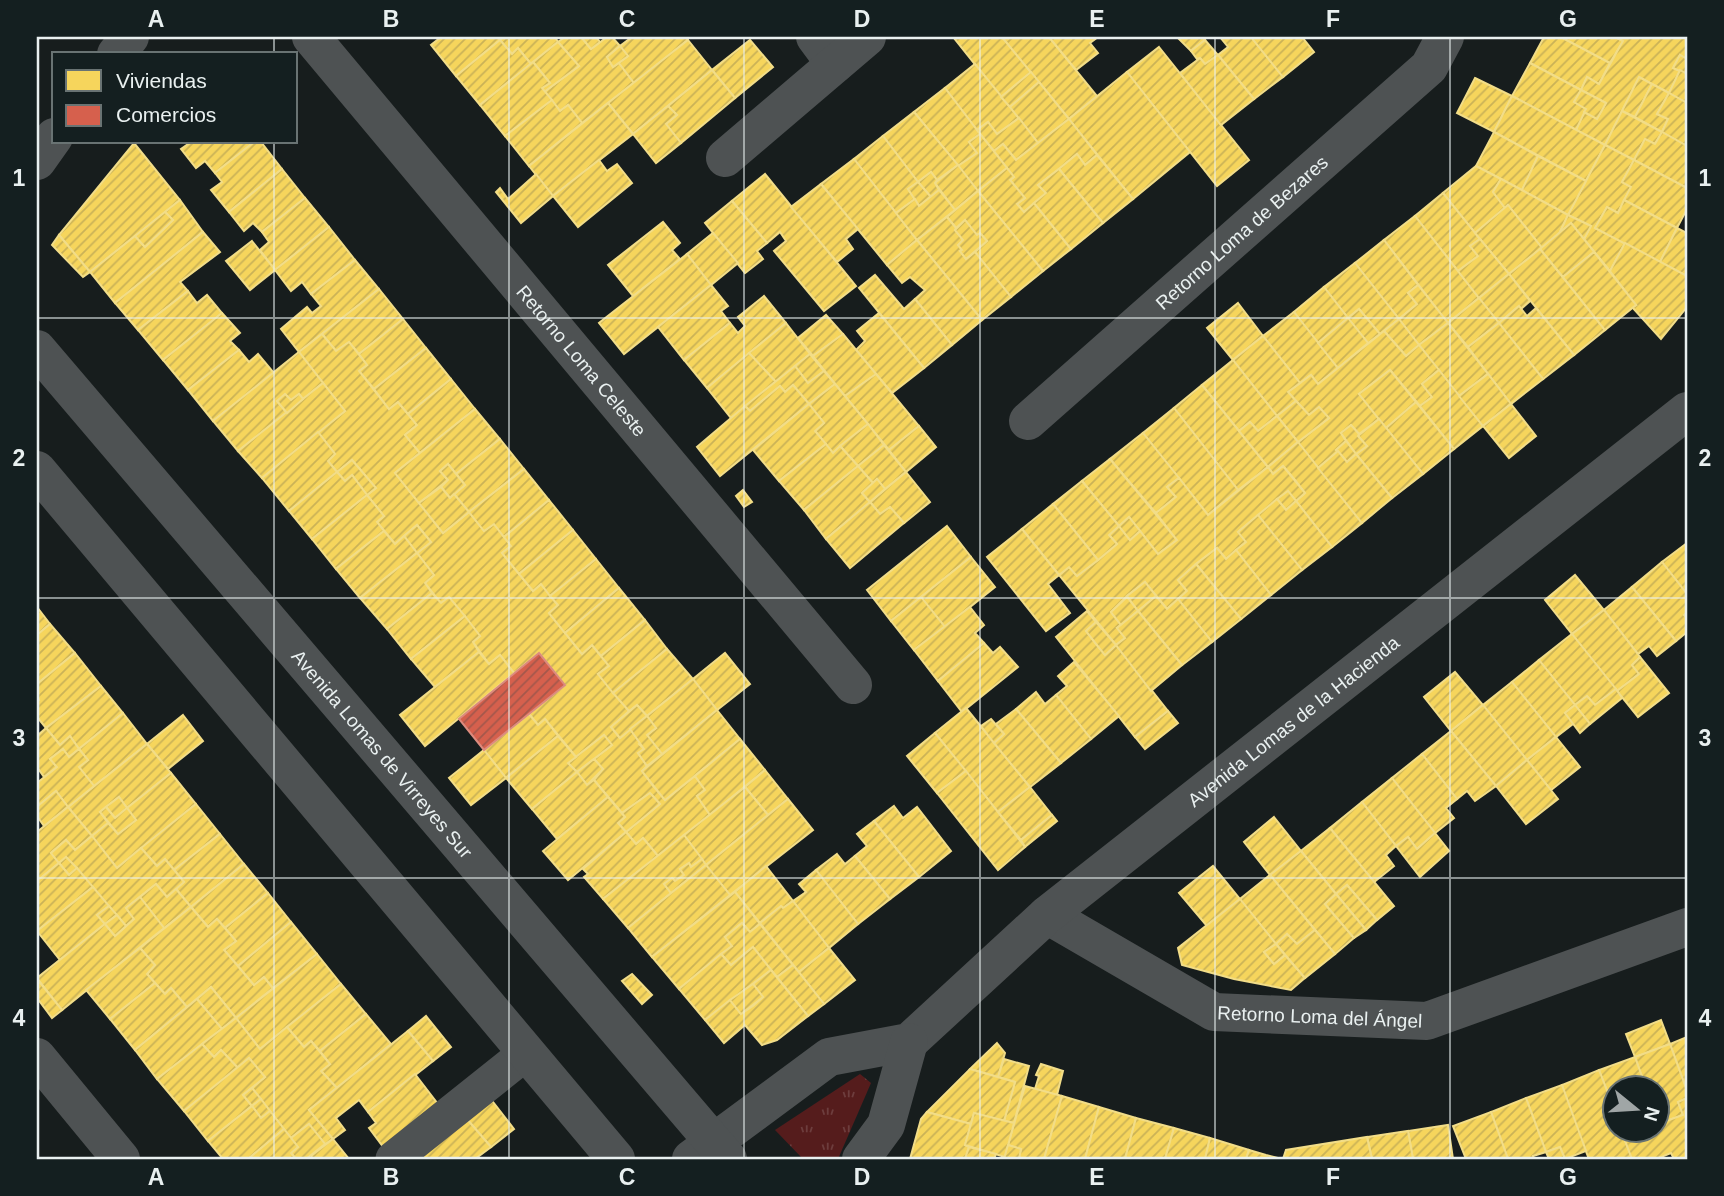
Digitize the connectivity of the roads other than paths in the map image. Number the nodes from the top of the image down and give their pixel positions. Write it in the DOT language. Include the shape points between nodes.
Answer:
graph roads {
  1 [pos="311,37"];
  2 [pos="867,37"];
  3 [pos="1445,37"];
  4 [pos="825,50"];
  5 [pos="52,140"];
  6 [pos="725,158"];
  7 [pos="37,161"];
  8 [pos="37,349"];
  9 [pos="1687,411"];
  10 [pos="1028,421"];
  11 [pos="37,470"];
  12 [pos="853,685"];
  13 [pos="1047,915"];
  14 [pos="1687,927"];
  15 [pos="909,1042"];
  16 [pos="526,1053"];
  17 [pos="37,1057"];
  18 [pos="711,1153"];
  19 [pos="121,1159"];
  20 [pos="393,1159"];
  21 [pos="616,1159"];
  22 [pos="861,1159"];
  1 -- 12 [label="street, Retorno Loma Celeste"];
  2 -- 4 [label="street"];
  3 -- 10 [label="street, Retorno Loma de Bezares" via="1429,67"];
  4 -- 6 [label="street"];
  5 -- 7 [label="street"];
  8 -- 18 [label="street, Avenida Lomas de Virreyes Sur"];
  9 -- 13 [label="street, Avenida Lomas de la Hacienda"];
  11 -- 16 [label="street"];
  13 -- 14 [label="street, Retorno Loma del Ángel" via="1214,1012 1427,1021"];
  13 -- 15 [label="street, Avenida Lomas de la Hacienda"];
  15 -- 18 [label="street" via="829,1057"];
  15 -- 22 [label="street" via="886,1125"];
  16 -- 20 [label="street"];
  16 -- 21 [label="street"];
  17 -- 19 [label="street"];
}
